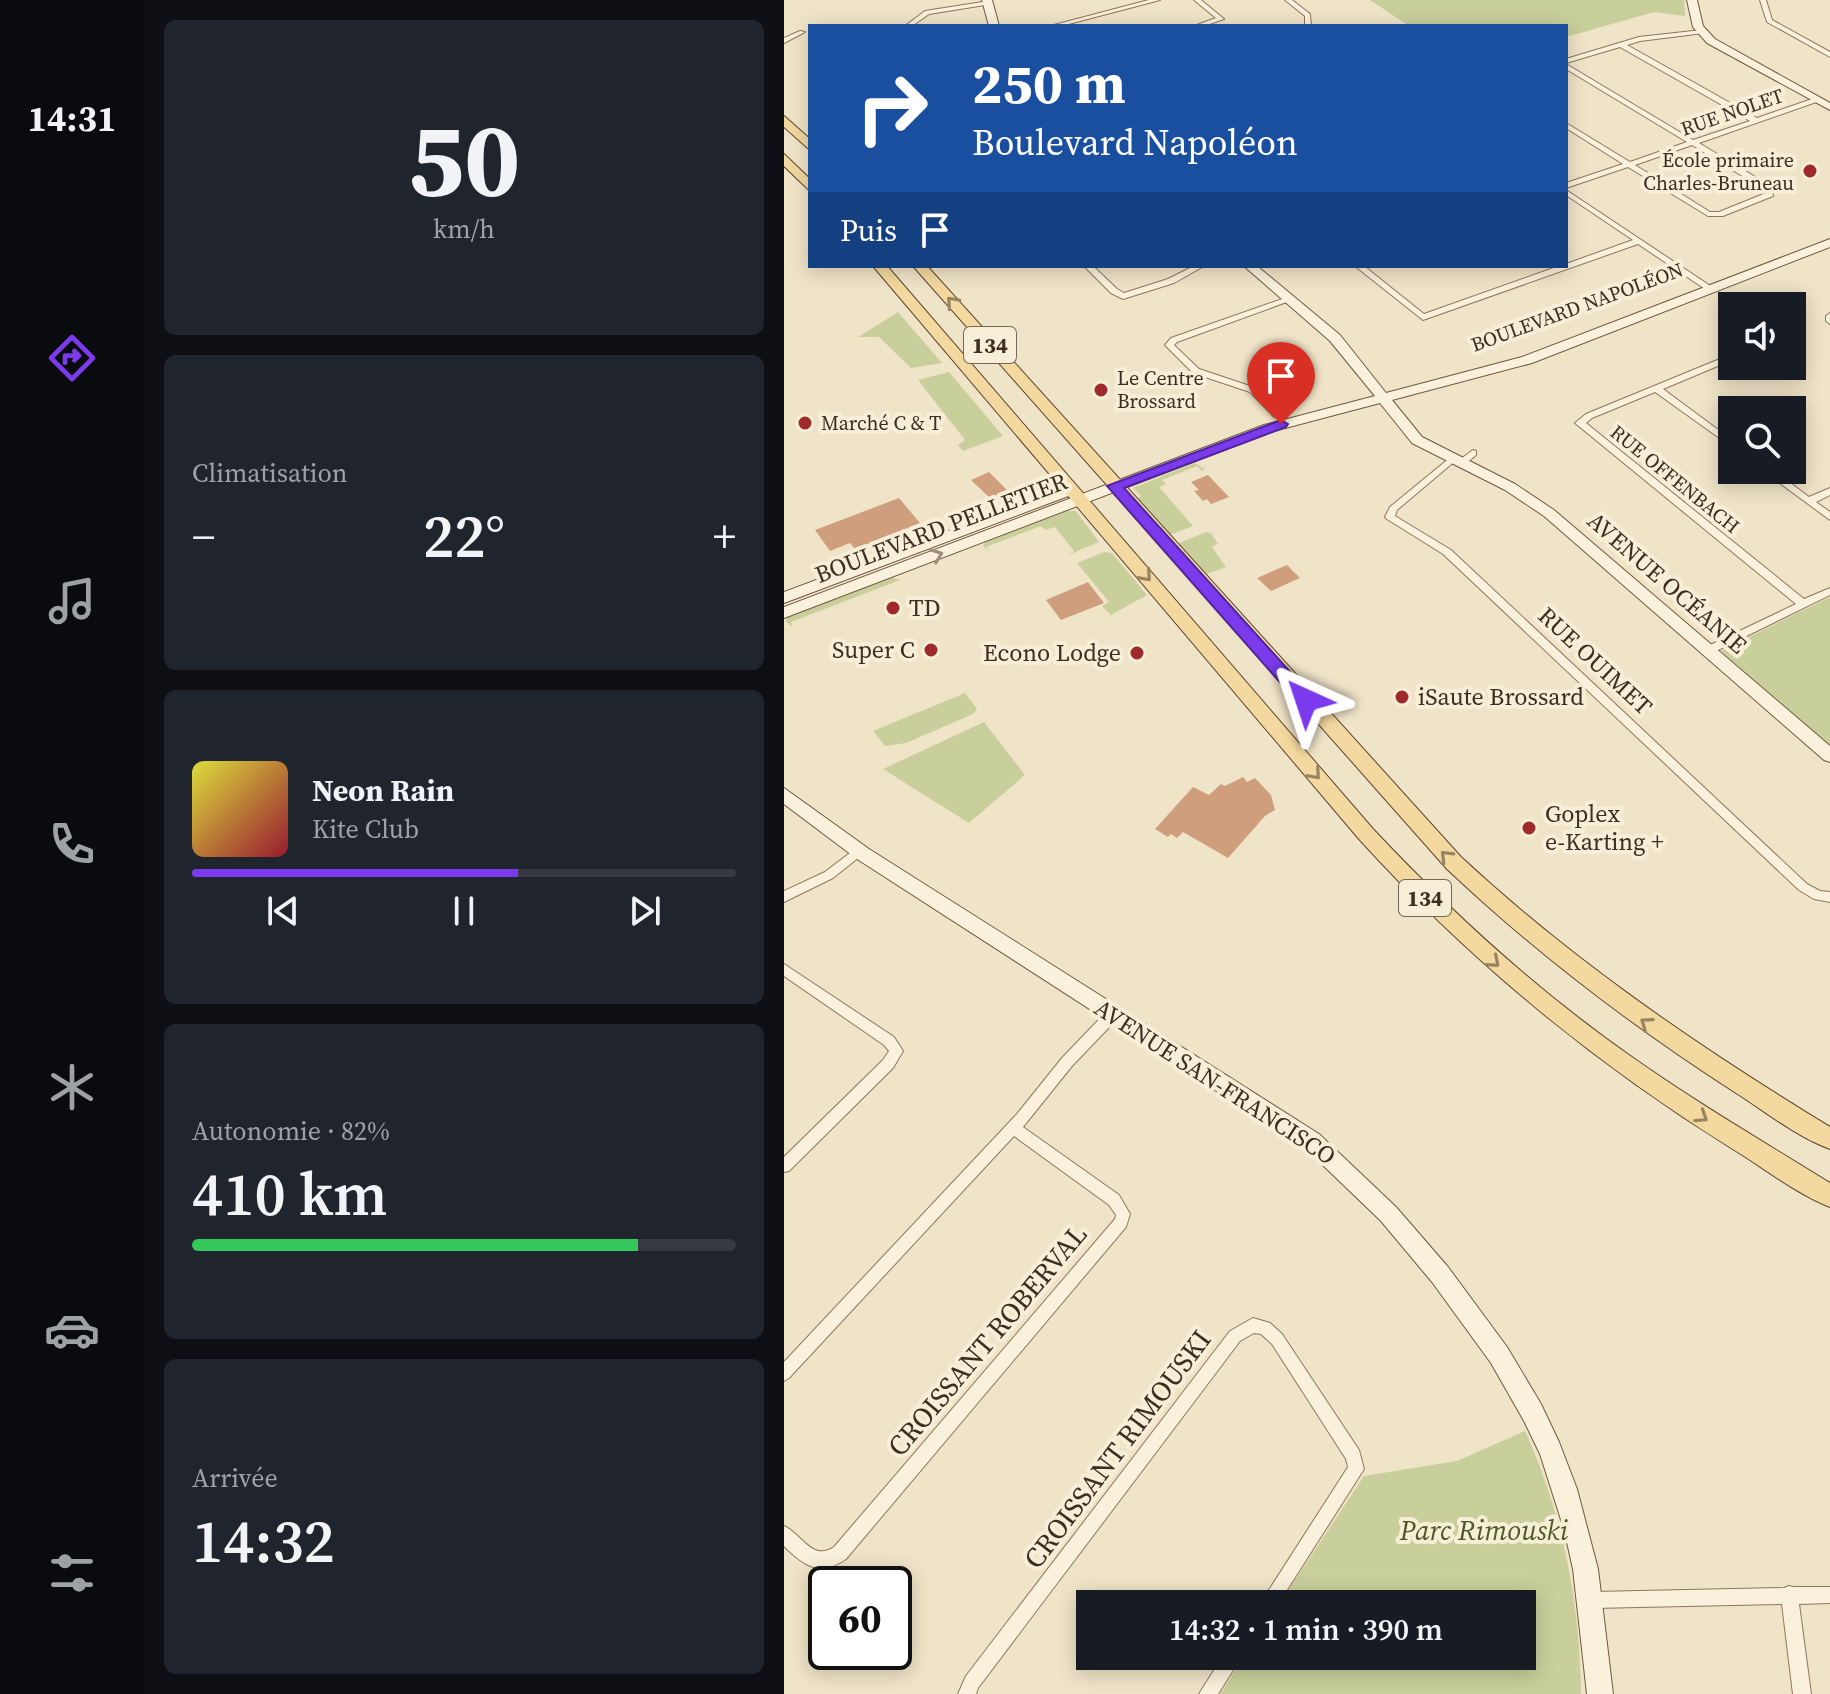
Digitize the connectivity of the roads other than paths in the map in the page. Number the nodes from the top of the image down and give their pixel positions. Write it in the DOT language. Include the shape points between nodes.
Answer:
graph roads {
  1 [pos="1157,0"];
  2 [pos="1197,0"];
  3 [pos="1288,0"];
  4 [pos="1692,0"];
  5 [pos="1763,0"];
  6 [pos="988,2"];
  7 [pos="1134,2"];
  8 [pos="911,24"];
  9 [pos="994,24"];
  10 [pos="1060,24"];
  11 [pos="1204,24"];
  12 [pos="1308,24"];
  13 [pos="802,32"];
  14 [pos="1702,32"];
  15 [pos="784,41"];
  16 [pos="1620,44"];
  17 [pos="1830,55"];
  18 [pos="1568,62"];
  19 [pos="1568,64"];
  20 [pos="1818,100"];
  21 [pos="1830,107"];
  22 [pos="784,120"];
  23 [pos="1756,121"];
  24 [pos="1568,126"];
  25 [pos="1693,143"];
  26 [pos="808,144"];
  27 [pos="784,158"];
  28 [pos="1628,165"];
  29 [pos="808,185"];
  30 [pos="1568,188"];
  31 [pos="1568,190"];
  32 [pos="1830,234"];
  33 [pos="1638,241"];
  34 [pos="1830,243"];
  35 [pos="1568,265"];
  36 [pos="882,268"];
  37 [pos="922,268"];
  38 [pos="1090,268"];
  39 [pos="1196,268"];
  40 [pos="1252,268"];
  41 [pos="1362,268"];
  42 [pos="1560,268"];
  43 [pos="1706,286"];
  44 [pos="1291,299"];
  45 [pos="1718,364"];
  46 [pos="1656,388"];
  47 [pos="1378,394"];
  48 [pos="1277,415"];
  49 [pos="1718,434"];
  50 [pos="1035,447"];
  51 [pos="1067,449"];
  52 [pos="1194,450"];
  53 [pos="1462,458"];
  54 [pos="1110,482"];
  55 [pos="1786,484"];
  56 [pos="1830,491"];
  57 [pos="1076,495"];
  58 [pos="1809,501"];
  59 [pos="1830,517"];
  60 [pos="1126,526"];
  61 [pos="1830,591"];
  62 [pos="816,594"];
  63 [pos="784,598"];
  64 [pos="1803,604"];
  65 [pos="784,613"];
  66 [pos="1708,651"];
  67 [pos="1830,756"];
  68 [pos="784,795"];
  69 [pos="859,851"];
  70 [pos="784,897"];
  71 [pos="1830,897"];
  72 [pos="784,969"];
  73 [pos="1113,1014"];
  74 [pos="1013,1128"];
  75 [pos="1830,1139"];
  76 [pos="784,1166"];
  77 [pos="1830,1196"];
  78 [pos="784,1373"];
  79 [pos="784,1534"];
  80 [pos="1277,1590"];
  81 [pos="1789,1594"];
  82 [pos="1830,1595"];
  83 [pos="1593,1600"];
  84 [pos="1224,1670"];
  85 [pos="967,1694"];
  86 [pos="1208,1694"];
  87 [pos="1600,1694"];
  88 [pos="1802,1694"];
  1 -- 7 [label="street"];
  2 -- 11 [label="street" via="1221,19"];
  3 -- 12 [label="street" via="1308,15"];
  4 -- 14 [label="street"];
  5 -- 17 [label="street" via="1769,21"];
  6 -- 8 [label="street" via="927,12"];
  6 -- 9 [label="street"];
  7 -- 10 [label="street"];
  13 -- 15 [label="street"];
  14 -- 16 [label="street"];
  14 -- 20 [label="street"];
  16 -- 18 [label="street"];
  16 -- 23 [label="street"];
  19 -- 25 [label="street"];
  20 -- 21 [label="street"];
  20 -- 23 [label="street, RUE NOLET"];
  22 -- 26 [label="main road"];
  23 -- 25 [label="street, RUE NOLET"];
  24 -- 28 [label="street"];
  25 -- 28 [label="street, RUE NOLET"];
  25 -- 28 [label="street" via="1770,194 1708,214"];
  27 -- 29 [label="main road"];
  28 -- 30 [label="street, RUE NOLET"];
  31 -- 33 [label="street"];
  32 -- 43 [label="street, BOULEVARD NAPOLÉON"];
  33 -- 35 [label="street"];
  33 -- 43 [label="street"];
  34 -- 43 [label="street, BOULEVARD NAPOLÉON"];
  36 -- 50 [label="main road, 134"];
  51 -- 37 [label="main road, 134, one-way"];
  38 -- 39 [label="street" via="1123,296"];
  40 -- 44 [label="street, AVENUE OCÉANIE"];
  41 -- 42 [label="street" via="1423,317"];
  43 -- 47 [label="street, BOULEVARD NAPOLÉON" via="1527,360"];
  44 -- 47 [label="street, AVENUE OCÉANIE" via="1335,338"];
  44 -- 48 [label="street" via="1169,343 1191,368 1253,390"];
  45 -- 46 [label="street, RUE OFFENBACH"];
  46 -- 49 [label="street"];
  46 -- 64 [label="street, RUE OFFENBACH" via="1580,423"];
  47 -- 48 [label="street, BOULEVARD NAPOLÉON"];
  47 -- 52 [label="street, BOULEVARD NAPOLÉON"];
  47 -- 53 [label="street, AVENUE OCÉANIE" via="1411,436"];
  48 -- 52 [label="street, BOULEVARD NAPOLÉON"];
  50 -- 51 [label="main road"];
  50 -- 57 [label="main road, 134"];
  51 -- 54 [label="main road, 134"];
  52 -- 54 [label="street, BOULEVARD NAPOLÉON"];
  53 -- 66 [label="street, AVENUE OCÉANIE" via="1549,513"];
  53 -- 71 [label="street, RUE OUIMET" via="1393,509 1390,517 1447,552 1803,887"];
  54 -- 57 [label="street, BOULEVARD PELLETIER"];
  54 -- 60 [label="main road, 134"];
  55 -- 58 [label="street"];
  56 -- 58 [label="street"];
  57 -- 60 [label="main road, 134"];
  57 -- 62 [label="street, BOULEVARD PELLETIER"];
  58 -- 59 [label="street"];
  75 -- 60 [label="main road, 134, one-way" via="1644,1021 1502,909"];
  60 -- 77 [label="main road, 134, one-way" via="1366,834 1466,937 1638,1074"];
  61 -- 64 [label="street"];
  62 -- 63 [label="street, BOULEVARD PELLETIER"];
  62 -- 65 [label="street, BOULEVARD PELLETIER"];
  64 -- 66 [label="street"];
  66 -- 67 [label="street, AVENUE OCÉANIE"];
  68 -- 69 [label="street, AVENUE SAN-FRANCISCO"];
  69 -- 70 [label="street" via="829,875"];
  69 -- 73 [label="street, AVENUE SAN-FRANCISCO"];
  72 -- 76 [label="street" via="896,1051"];
  73 -- 74 [label="street"];
  73 -- 83 [label="street, AVENUE SAN-FRANCISCO" via="1312,1141 1409,1234 1498,1354 1534,1413 1571,1504"];
  74 -- 78 [label="street"];
  74 -- 79 [label="street, CROISSANT ROBERVAL" via="1114,1200 1121,1222 840,1553 820,1563"];
  80 -- 85 [label="street, CROISSANT RIMOUSKI" via="1356,1469 1353,1456 1277,1339 1253,1325 1235,1336"];
  81 -- 82 [label="street"];
  81 -- 83 [label="street"];
  81 -- 88 [label="street"];
  83 -- 87 [label="street, AVENUE SAN-FRANCISCO"];
  84 -- 86 [label="street"];
}
